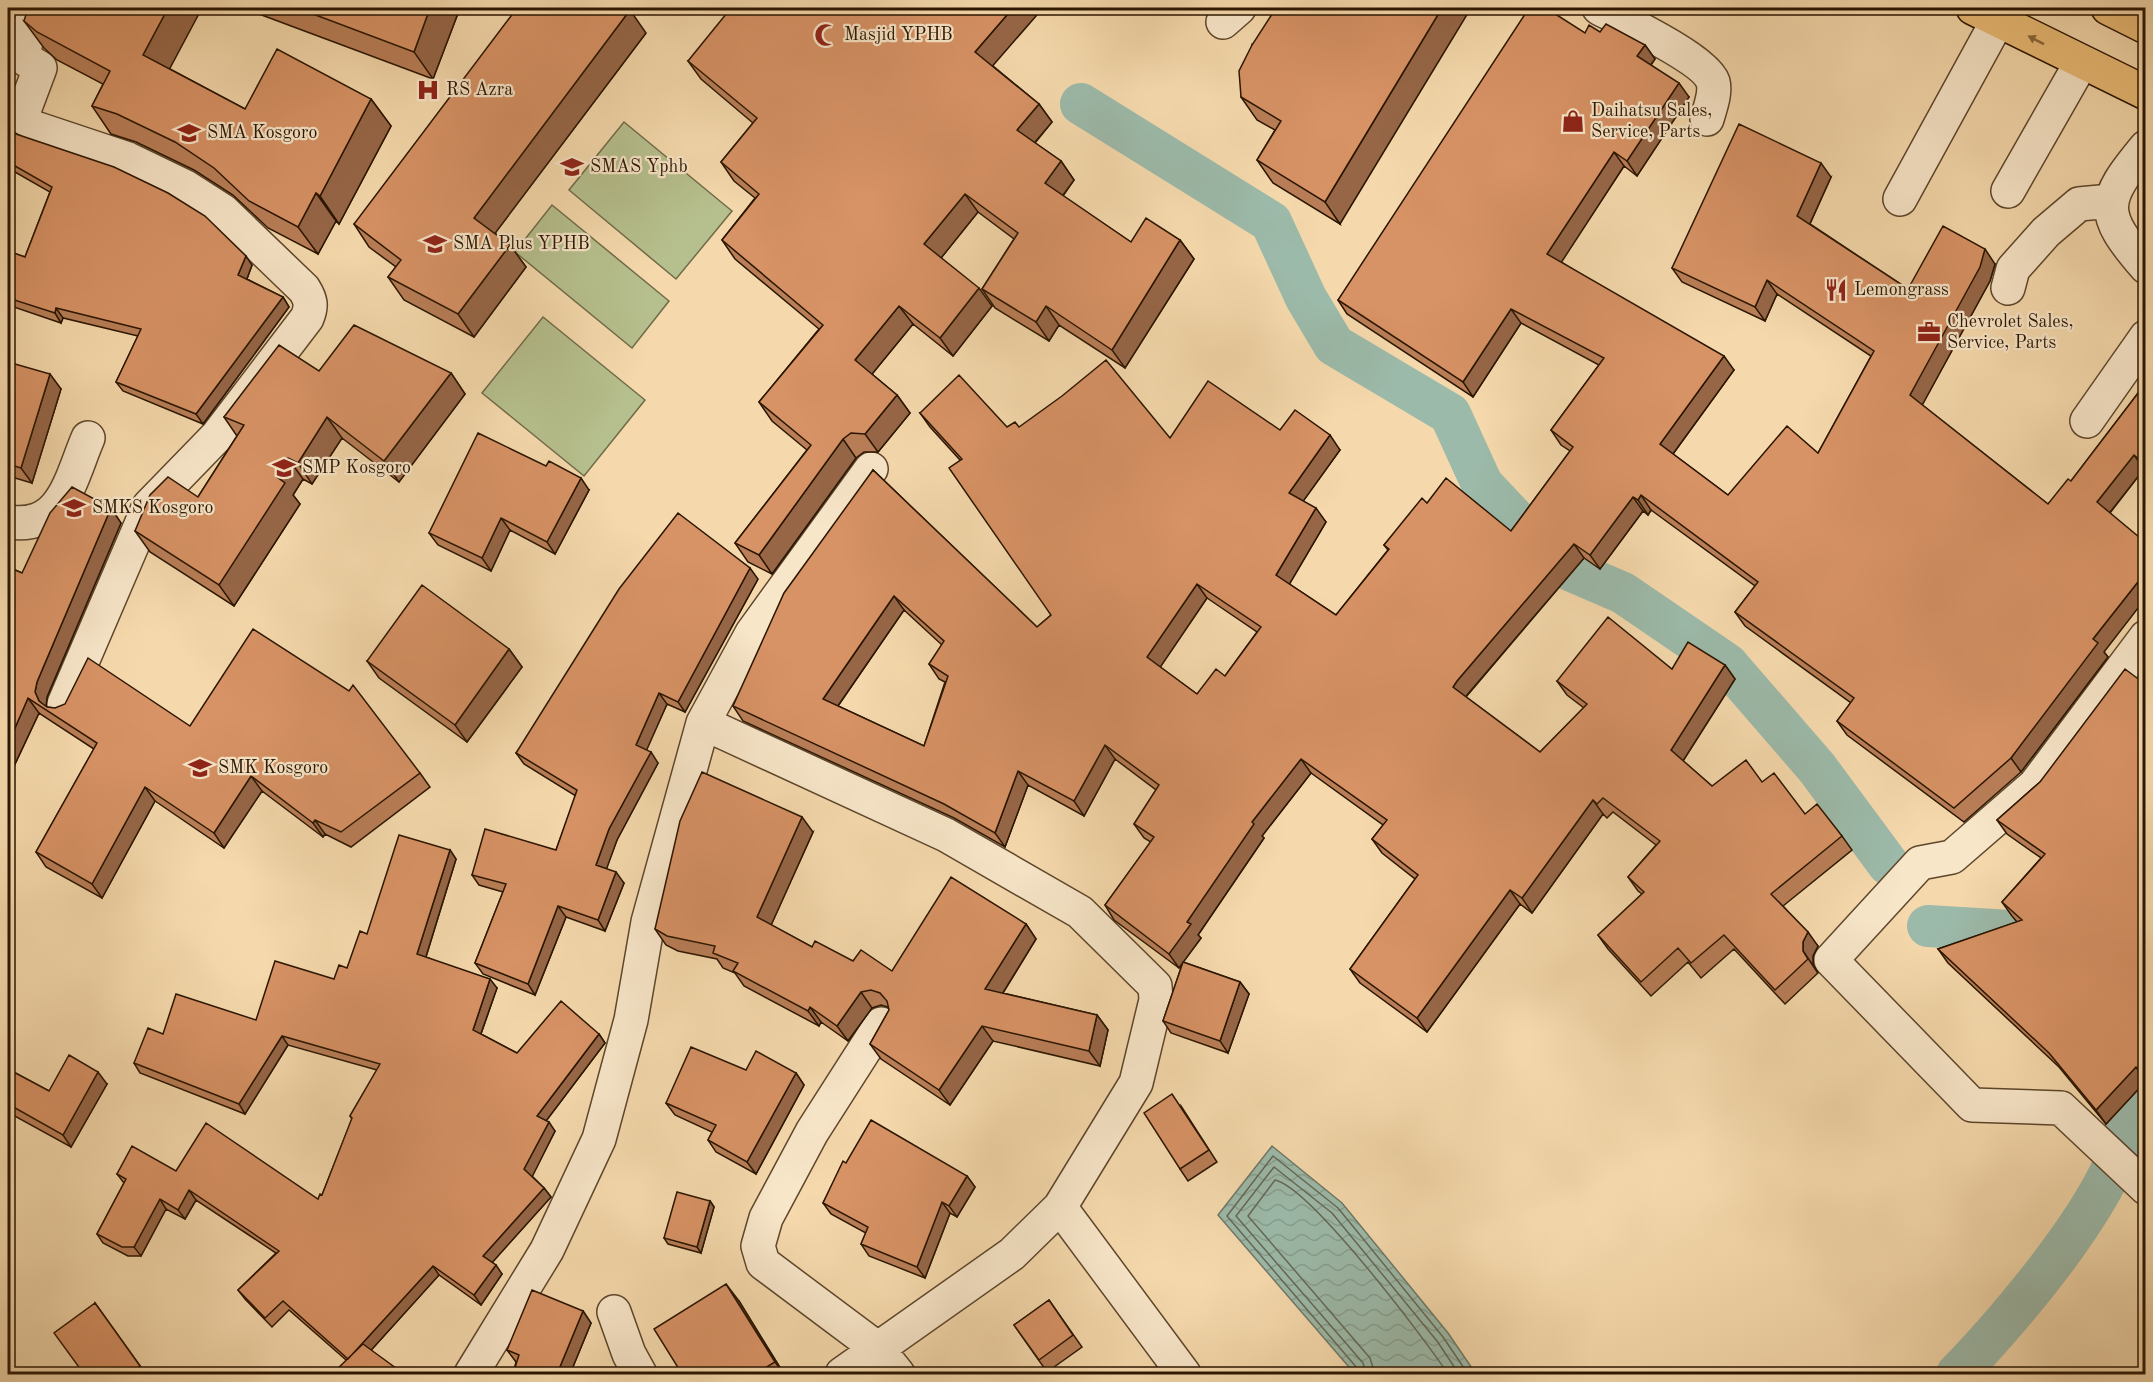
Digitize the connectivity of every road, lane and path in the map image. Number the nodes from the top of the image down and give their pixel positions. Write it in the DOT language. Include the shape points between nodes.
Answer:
graph roads {
  1 [pos="35,8"];
  2 [pos="1599,8"];
  3 [pos="2108,8"];
  4 [pos="1991,12"];
  5 [pos="2145,27"];
  6 [pos="2081,63"];
  7 [pos="2145,93"];
  8 [pos="1707,119"];
  9 [pos="2145,147"];
  10 [pos="2008,191"];
  11 [pos="1900,199"];
  12 [pos="2111,201"];
  13 [pos="2145,267"];
  14 [pos="2008,288"];
  15 [pos="2145,337"];
  16 [pos="2087,421"];
  17 [pos="88,438"];
  18 [pos="871,469"];
  19 [pos="8,522"];
  20 [pos="2145,637"];
  21 [pos="64,704"];
  22 [pos="702,723"];
  23 [pos="881,1024"];
  24 [pos="2145,1188"];
  25 [pos="1060,1207"];
  26 [pos="615,1312"];
  27 [pos="878,1349"];
  28 [pos="629,1368"];
  29 [pos="471,1374"];
  30 [pos="842,1374"];
  31 [pos="898,1374"];
  32 [pos="1184,1374"];
  1 -- 21 [label="street" via="23,54 40,68 22,116 26,125 128,159 223,211 310,298 307,318 217,436 149,506"];
  2 -- 8 [label="street" via="1705,70 1713,82"];
  3 -- 5 [label="highway"];
  6 -- 4 [label="highway, one-way"];
  4 -- 11 [label="street"];
  6 -- 7 [label="highway"];
  6 -- 10 [label="street"];
  9 -- 12 [label="street" via="2119,179"];
  12 -- 13 [label="street" via="2113,224"];
  12 -- 14 [label="street" via="2079,204 2046,232 2013,269"];
  15 -- 16 [label="street"];
  17 -- 19 [label="street" via="61,501 47,517 30,524"];
  18 -- 22 [label="street" via="752,633"];
  20 -- 24 [label="street" via="2036,784 1953,856 1920,863 1831,960 1972,1105 2061,1108"];
  22 -- 25 [label="street" via="985,856 1080,912 1152,980 1156,1000 1136,1083"];
  22 -- 29 [label="street" via="648,922 631,1020 599,1139 547,1250"];
  23 -- 27 [label="street" via="812,1132 766,1218 758,1246 763,1263"];
  25 -- 27 [label="street" via="1012,1254"];
  25 -- 32 [label="street"];
  26 -- 28 [label="street"];
  27 -- 30 [label="street"];
  27 -- 31 [label="street"];
}
